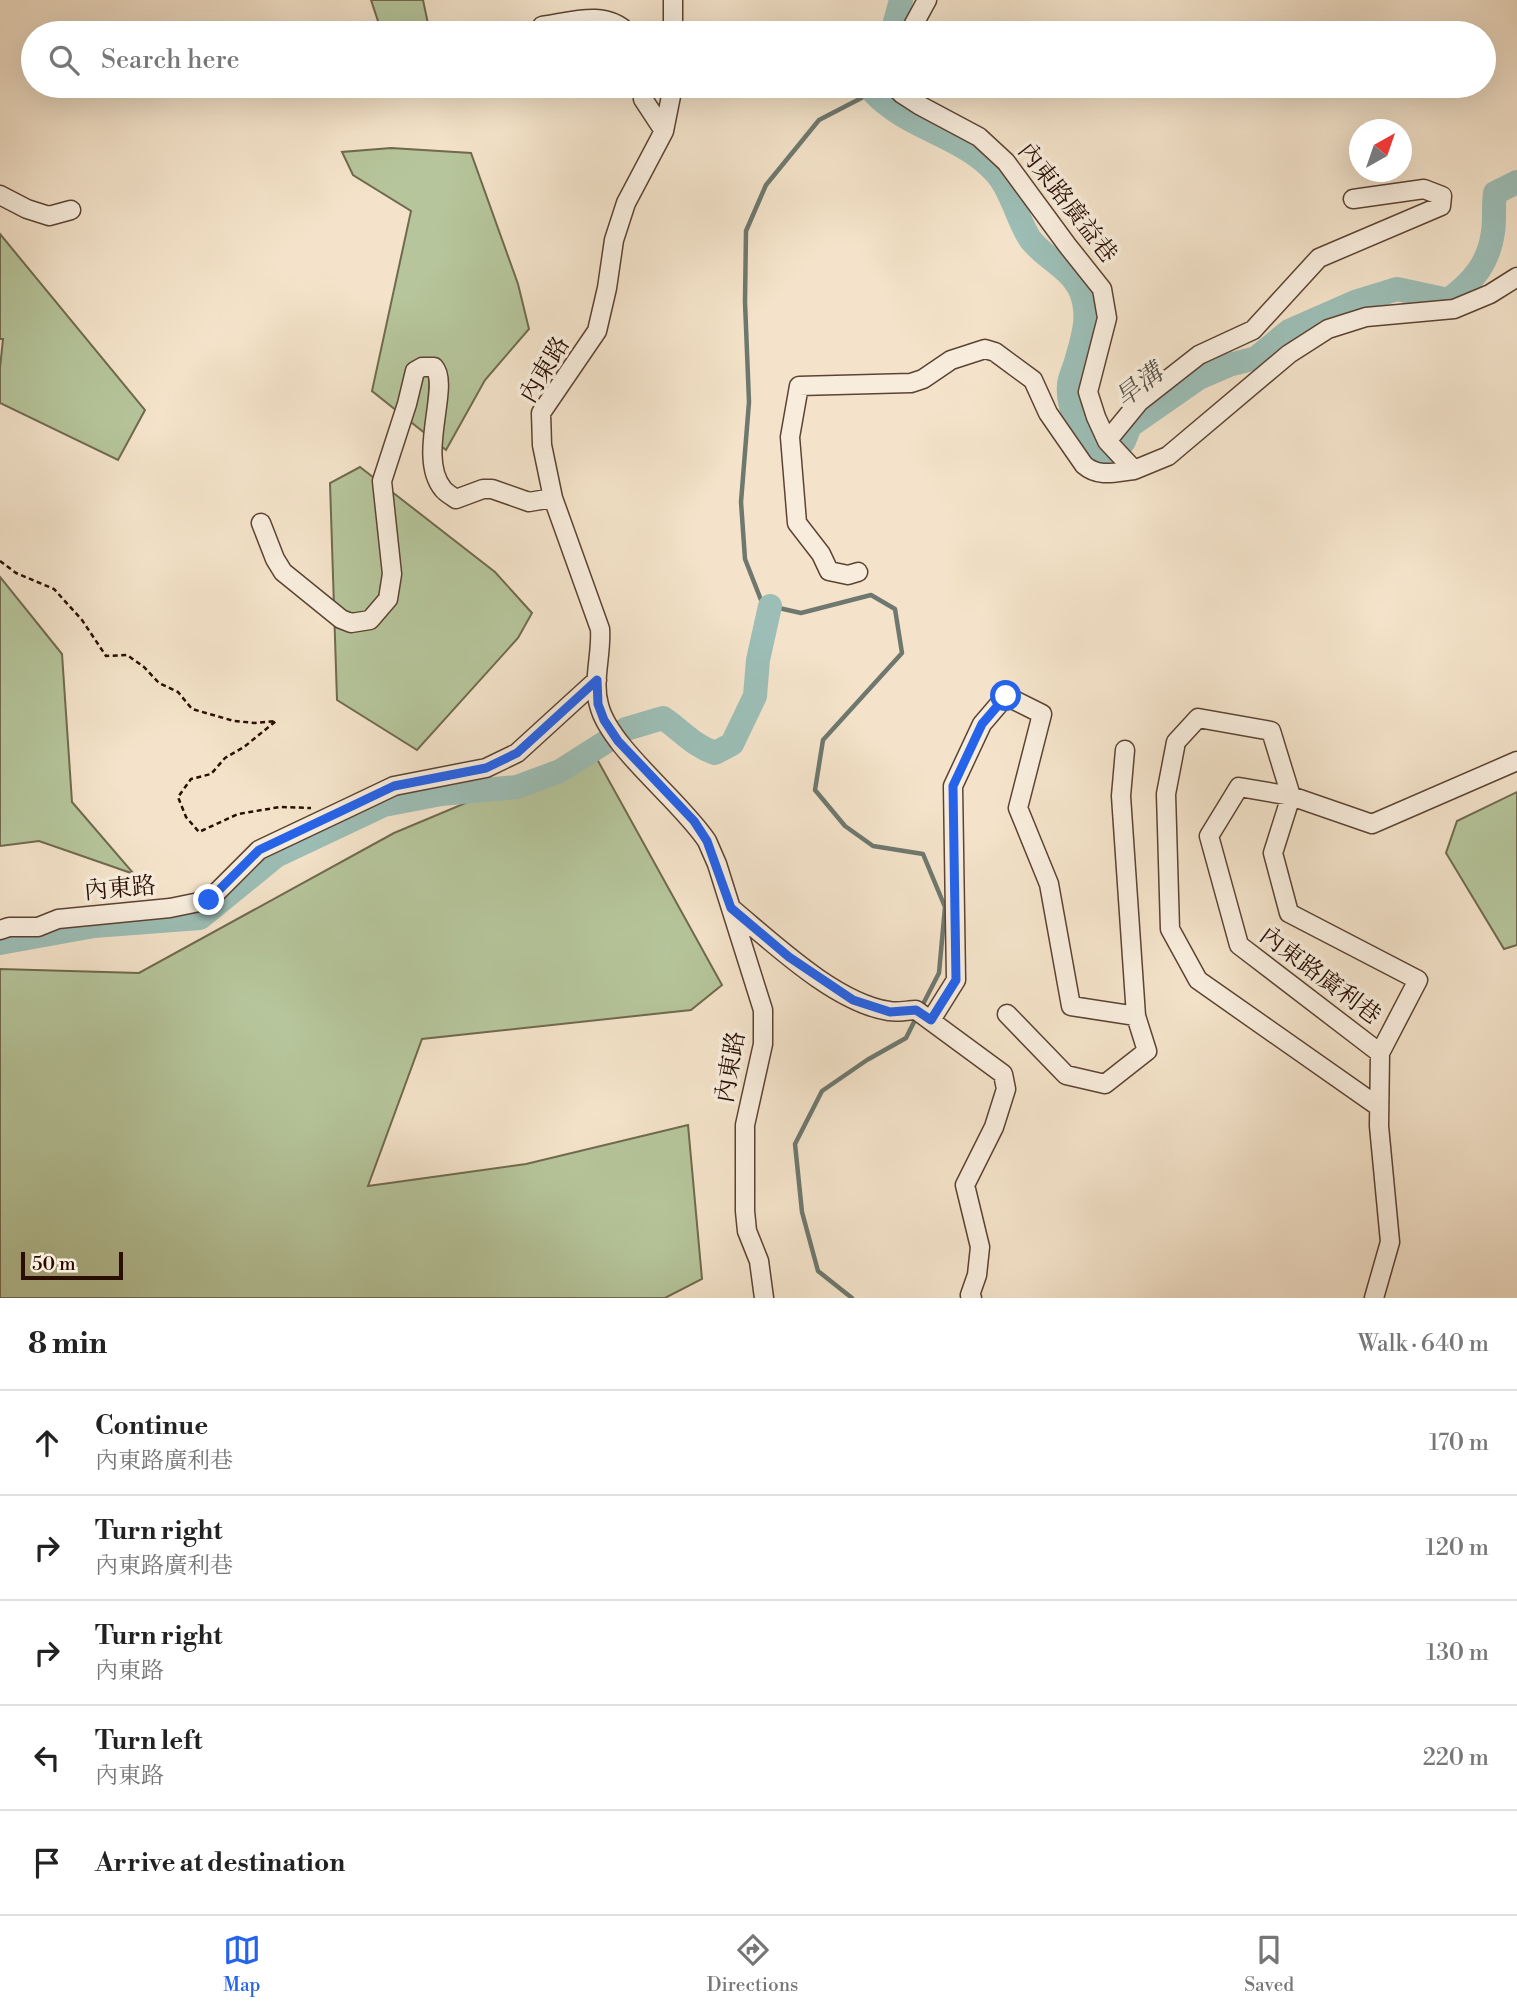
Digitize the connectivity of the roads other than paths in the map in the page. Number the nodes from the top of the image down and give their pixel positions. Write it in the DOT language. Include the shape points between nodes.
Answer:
graph roads {
  1 [pos="673,0"];
  2 [pos="927,0"];
  3 [pos="578,21"];
  4 [pos="610,21"];
  5 [pos="673,21"];
  6 [pos="916,21"];
  7 [pos="643,98"];
  8 [pos="671,98"];
  9 [pos="908,98"];
  10 [pos="664,131"];
  11 [pos="0,195"];
  12 [pos="1353,199"];
  13 [pos="71,210"];
  14 [pos="1517,277"];
  15 [pos="1107,441"];
  16 [pos="1134,470"];
  17 [pos="553,498"];
  18 [pos="261,523"];
  19 [pos="858,572"];
  20 [pos="597,680"];
  21 [pos="1125,750"];
  22 [pos="1517,761"];
  23 [pos="1291,796"];
  24 [pos="731,908"];
  25 [pos="0,930"];
  26 [pos="1007,1014"];
  27 [pos="1136,1016"];
  28 [pos="931,1020"];
  29 [pos="1380,1053"];
  30 [pos="1380,1107"];
  31 [pos="764,1298"];
  32 [pos="972,1298"];
  33 [pos="1374,1298"];
  1 -- 5 [label="street"];
  2 -- 6 [label="street"];
  3 -- 4 [label="street"];
  7 -- 10 [label="street"];
  8 -- 10 [label="street, 內東路"];
  9 -- 15 [label="street, 內東路廣益巷" via="979,137 1006,162 1102,289 1107,318 1088,392"];
  10 -- 17 [label="street, 內東路" via="626,203 614,240 597,331 541,413"];
  11 -- 13 [label="street" via="49,216"];
  12 -- 15 [label="street" via="1424,188 1442,195 1441,206 1319,258 1253,330 1199,355 1139,402"];
  14 -- 16 [label="street" via="1454,309 1366,317 1328,329 1289,354 1168,456"];
  15 -- 16 [label="street, 內東路廣益巷"];
  16 -- 19 [label="street" via="1091,471 1048,413 1033,380 985,349 951,360 911,383 799,386 790,437 797,523 829,571"];
  17 -- 18 [label="street" via="529,502 483,489 456,499 442,488 435,471 432,434 440,383 434,367 422,367 415,371 382,481 392,574 383,608 370,620 351,623 341,619 284,572"];
  17 -- 20 [label="street, 內東路" via="600,629"];
  20 -- 24 [label="street, 內東路" via="598,704 613,734 694,821 707,841"];
  20 -- 25 [label="street, 內東路" via="517,753 486,768 394,786 259,850 209,900"];
  21 -- 27 [label="street" via="1121,796"];
  22 -- 23 [label="street, 內東路廣利巷" via="1372,824"];
  23 -- 29 [label="street" via="1273,853 1289,913 1418,980"];
  23 -- 29 [label="street, 內東路廣利巷" via="1239,787 1209,836 1239,945"];
  23 -- 30 [label="street" via="1271,731 1198,718 1188,727 1176,742 1166,794 1170,929 1198,980"];
  24 -- 28 [label="street" via="789,957 853,1000 890,1012 916,1010"];
  24 -- 31 [label="street, 內東路" via="763,1010 763,1044 745,1125 745,1211"];
  26 -- 27 [label="street" via="1066,1075 1105,1084 1147,1051"];
  27 -- 28 [label="street" via="1070,1006 1049,884 1018,808 1042,714 1006,696 982,724 953,786 956,980"];
  28 -- 32 [label="street" via="1003,1074 1006,1090 994,1127 965,1185 980,1247"];
  29 -- 30 [label="street, 內東路廣利巷"];
  30 -- 33 [label="street, 內東路廣利巷" via="1390,1242"];
}
